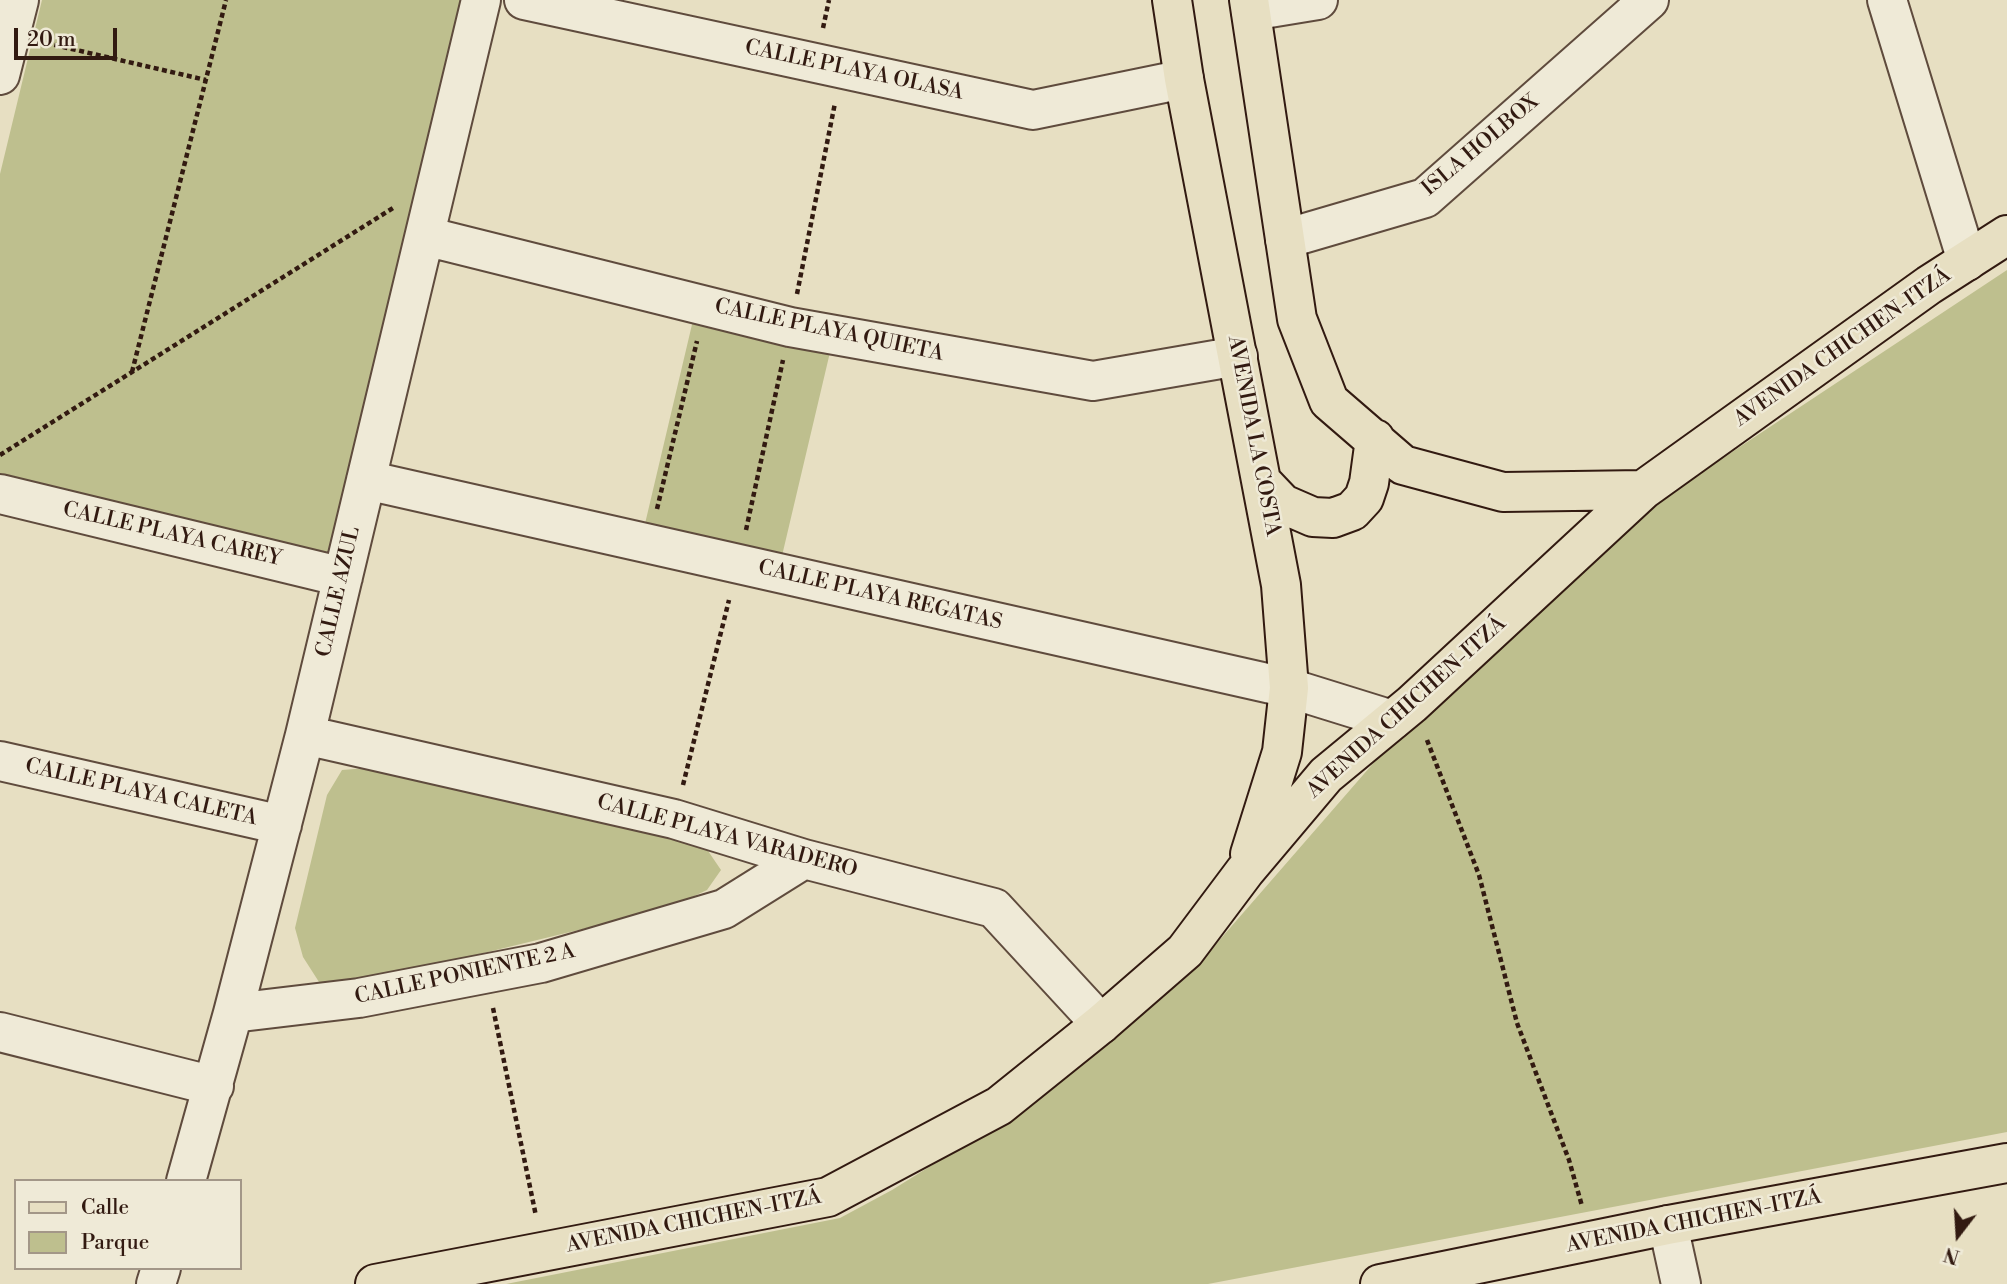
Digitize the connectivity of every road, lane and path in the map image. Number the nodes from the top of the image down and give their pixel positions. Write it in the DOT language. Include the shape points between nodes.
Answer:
graph roads {
  1 [pos="226,0"];
  2 [pos="481,0"];
  3 [pos="524,0"];
  4 [pos="1172,0"];
  5 [pos="1318,0"];
  6 [pos="1649,0"];
  7 [pos="1886,0"];
  8 [pos="1250,6"];
  9 [pos="14,17"];
  10 [pos="842,69"];
  11 [pos="0,75"];
  12 [pos="1184,79"];
  13 [pos="206,80"];
  14 [pos="438,180"];
  15 [pos="2007,235"];
  16 [pos="425,236"];
  17 [pos="1284,239"];
  18 [pos="1967,261"];
  19 [pos="705,306"];
  20 [pos="790,327"];
  21 [pos="1238,356"];
  22 [pos="132,373"];
  23 [pos="1375,439"];
  24 [pos="0,455"];
  25 [pos="366,480"];
  26 [pos="1263,484"];
  27 [pos="1643,490"];
  28 [pos="0,494"];
  29 [pos="649,544"];
  30 [pos="343,577"];
  31 [pos="1289,688"];
  32 [pos="1402,712"];
  33 [pos="305,735"];
  34 [pos="0,761"];
  35 [pos="282,825"];
  36 [pos="804,859"];
  37 [pos="1245,871"];
  38 [pos="485,973"];
  39 [pos="233,1013"];
  40 [pos="1101,1024"];
  41 [pos="10,1039"];
  42 [pos="214,1086"];
  43 [pos="2007,1163"];
  44 [pos="187,1179"];
  45 [pos="1668,1225"];
  46 [pos="1592,1242"];
  47 [pos="543,1251"];
  48 [pos="375,1284"];
  49 [pos="1380,1284"];
  50 [pos="1681,1284"];
  1 -- 13 [label="path"];
  2 -- 14 [label="street, CALLE AZUL"];
  3 -- 10 [label="street, CALLE PLAYA OLASA"];
  4 -- 12 [label="main road, AVENIDA LA COSTA"];
  5 -- 8 [label="street"];
  6 -- 17 [label="street, ISLA HOLBOX" via="1425,198"];
  7 -- 18 [label="street"];
  8 -- 17 [label="main road"];
  9 -- 11 [label="street"];
  9 -- 13 [label="path"];
  10 -- 12 [label="street, CALLE PLAYA OLASA" via="1033,110"];
  10 -- 20 [label="path"];
  12 -- 21 [label="main road, AVENIDA LA COSTA"];
  13 -- 22 [label="path"];
  14 -- 16 [label="street, CALLE AZUL"];
  14 -- 22 [label="path"];
  15 -- 18 [label="main road, AVENIDA CHICHEN-ITZÁ"];
  16 -- 19 [label="street, CALLE PLAYA QUIETA"];
  16 -- 25 [label="street, CALLE AZUL"];
  17 -- 23 [label="main road" via="1297,319 1329,401"];
  18 -- 27 [label="main road, AVENIDA CHICHEN-ITZÁ"];
  19 -- 20 [label="street, CALLE PLAYA QUIETA"];
  19 -- 29 [label="path"];
  20 -- 21 [label="street, CALLE PLAYA QUIETA" via="1093,382"];
  21 -- 26 [label="main road, AVENIDA LA COSTA"];
  22 -- 24 [label="path"];
  23 -- 26 [label="main road" via="1369,483 1352,512 1333,518 1313,517 1283,504"];
  23 -- 27 [label="main road" via="1403,465 1503,492"];
  25 -- 29 [label="street, CALLE PLAYA REGATAS"];
  25 -- 30 [label="street, CALLE AZUL"];
  26 -- 31 [label="main road, AVENIDA LA COSTA" via="1281,585"];
  27 -- 32 [label="main road, AVENIDA CHICHEN-ITZÁ"];
  28 -- 30 [label="street, CALLE PLAYA CAREY"];
  29 -- 31 [label="street, CALLE PLAYA REGATAS"];
  30 -- 33 [label="street, CALLE AZUL"];
  31 -- 32 [label="street, CALLE PLAYA REGATAS"];
  31 -- 37 [label="main road, AVENIDA LA COSTA" via="1282,752"];
  32 -- 37 [label="main road, AVENIDA CHICHEN-ITZÁ" via="1326,775"];
  32 -- 46 [label="path" via="1479,875 1517,1023 1569,1160"];
  33 -- 35 [label="street, CALLE AZUL"];
  33 -- 36 [label="street, CALLE PLAYA VARADERO" via="674,819"];
  34 -- 35 [label="street, CALLE PLAYA CALETA"];
  35 -- 39 [label="street, CALLE AZUL"];
  36 -- 38 [label="street, CALLE PONIENTE 2 A" via="724,909 541,963"];
  36 -- 40 [label="street, CALLE PLAYA VARADERO" via="994,908"];
  37 -- 40 [label="main road, AVENIDA CHICHEN-ITZÁ" via="1185,951"];
  38 -- 39 [label="street, CALLE PONIENTE 2 A" via="359,998"];
  38 -- 47 [label="path"];
  39 -- 42 [label="street, CALLE AZUL"];
  40 -- 47 [label="main road, AVENIDA CHICHEN-ITZÁ" via="999,1106 828,1197"];
  41 -- 42 [label="street"];
  42 -- 44 [label="street, CALLE AZUL"];
  43 -- 45 [label="main road, AVENIDA CHICHEN-ITZÁ"];
  45 -- 46 [label="main road, AVENIDA CHICHEN-ITZÁ"];
  45 -- 50 [label="street"];
  46 -- 49 [label="main road, AVENIDA CHICHEN-ITZÁ"];
  47 -- 48 [label="main road, AVENIDA CHICHEN-ITZÁ"];
}
